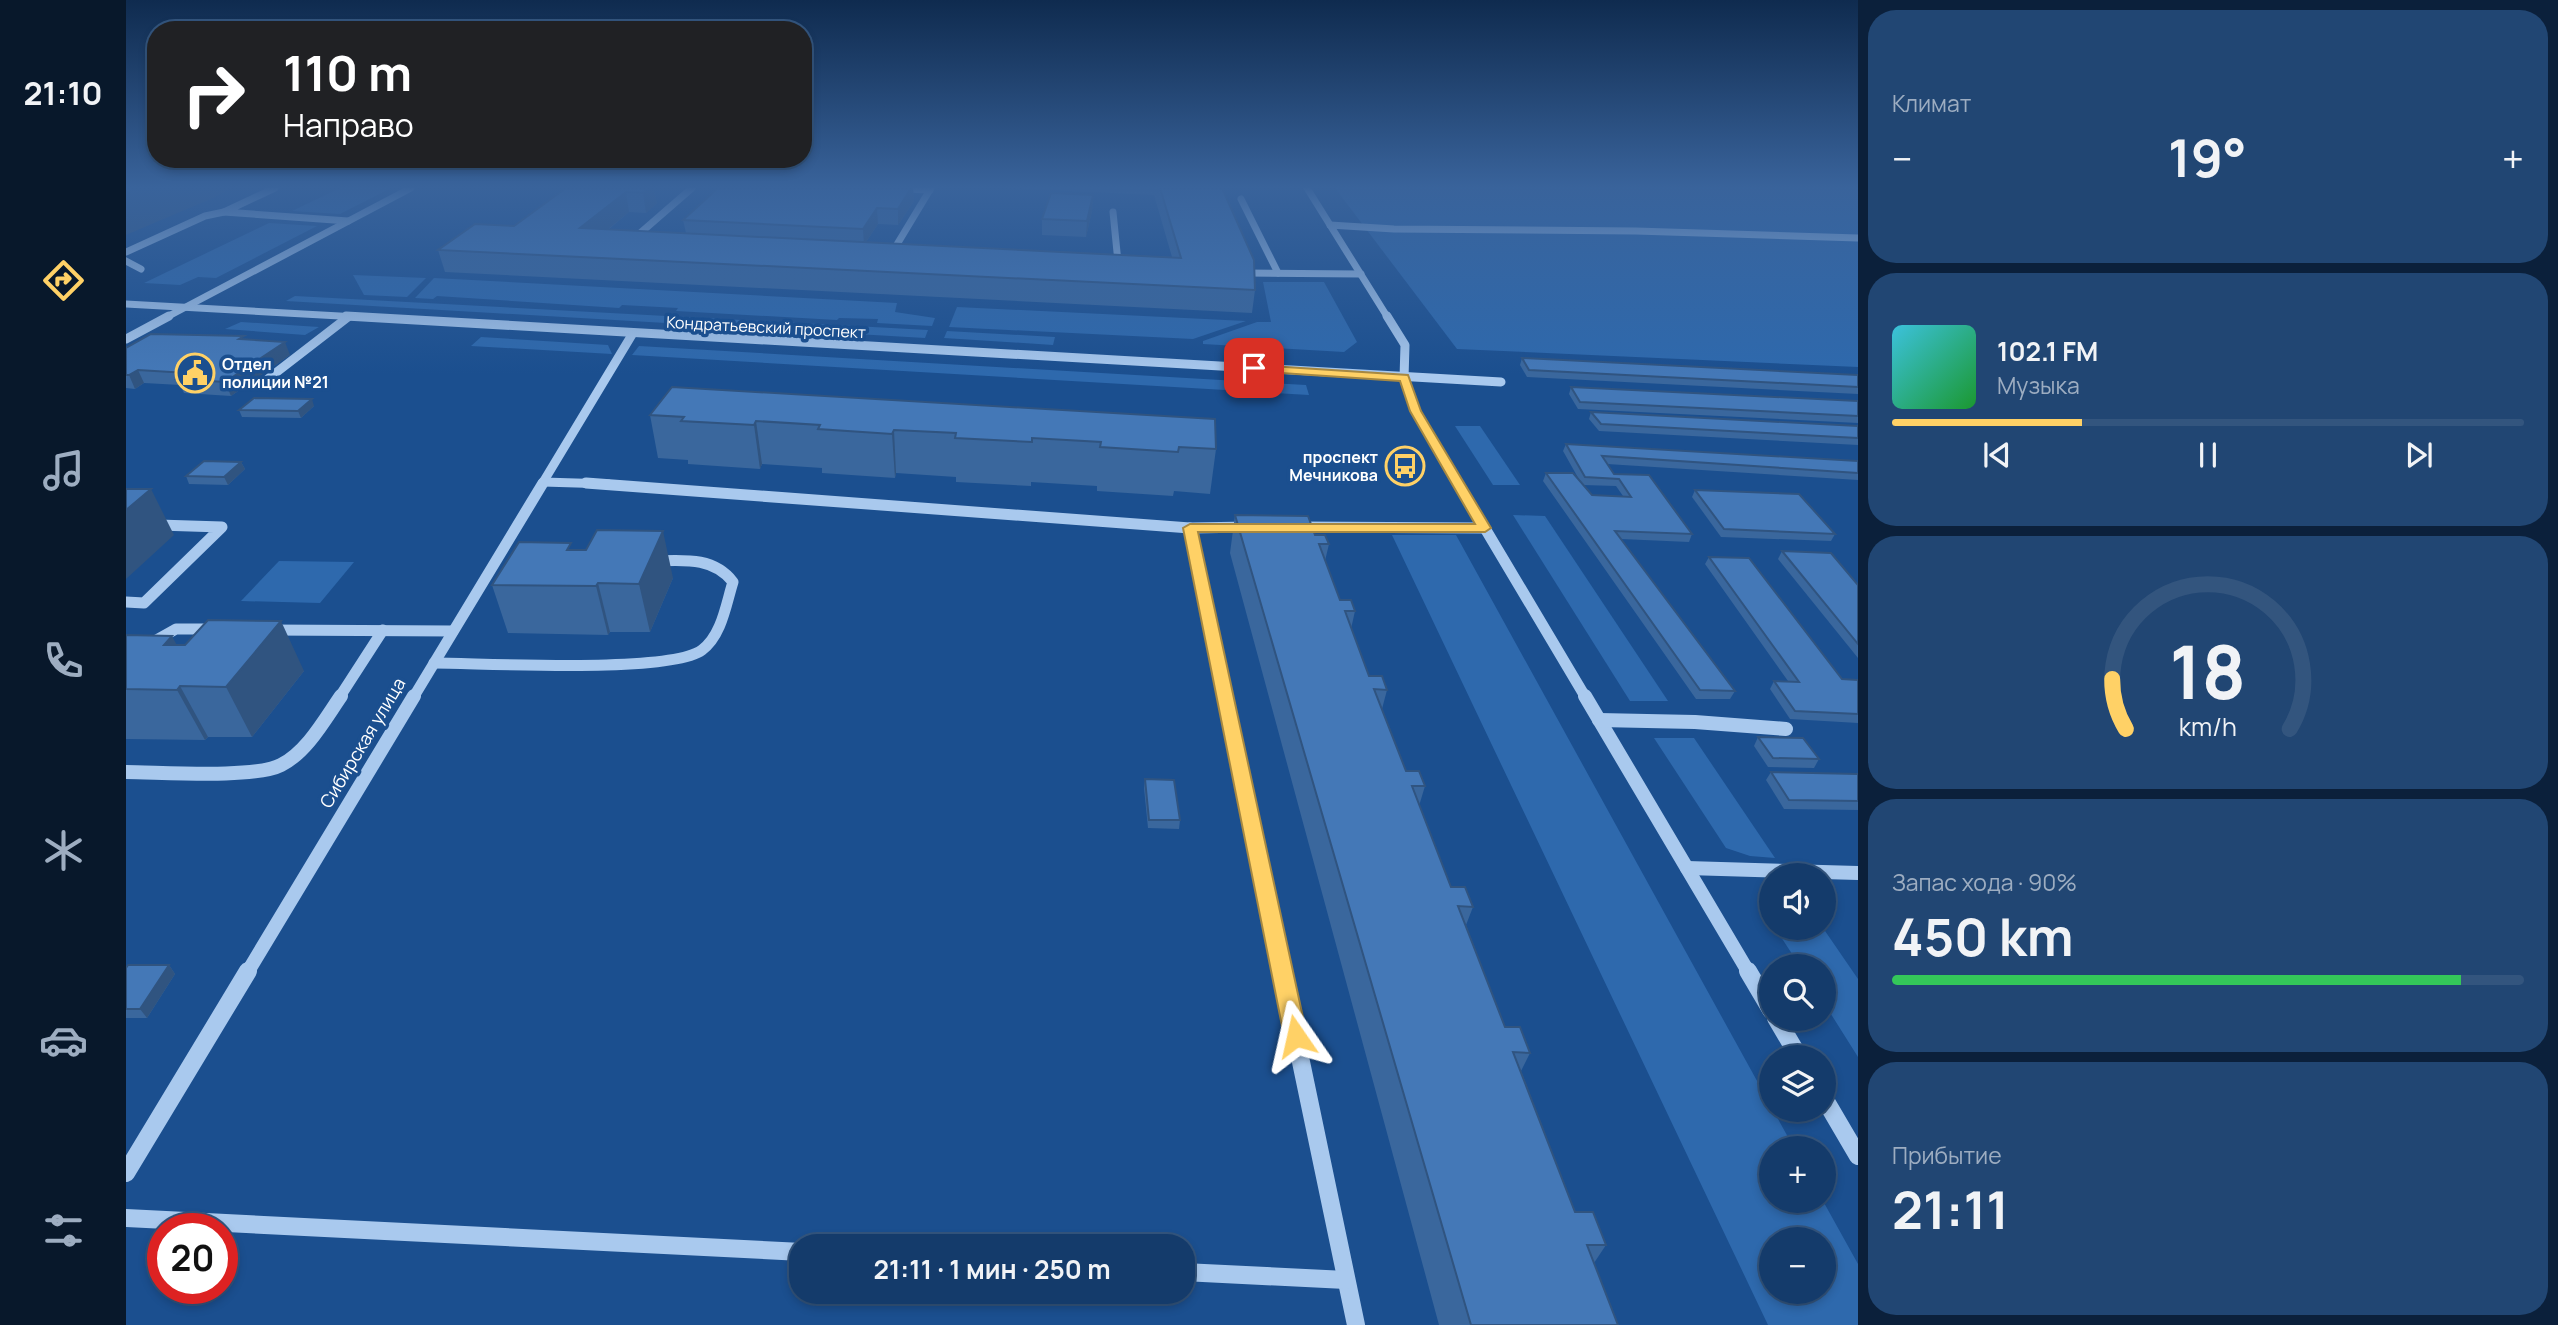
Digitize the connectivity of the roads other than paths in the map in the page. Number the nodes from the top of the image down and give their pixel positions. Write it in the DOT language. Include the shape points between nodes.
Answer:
graph roads {
  1 [pos="292,250"];
  2 [pos="895,250"];
  3 [pos="1117,250"];
  4 [pos="1266,250"];
  5 [pos="1346,250"];
  6 [pos="879,256"];
  7 [pos="126,261"];
  8 [pos="141,269"];
  9 [pos="1138,269"];
  10 [pos="1247,273"];
  11 [pos="1278,273"];
  12 [pos="1361,274"];
  13 [pos="126,304"];
  14 [pos="181,307"];
  15 [pos="348,317"];
  16 [pos="633,333"];
  17 [pos="126,339"];
  18 [pos="1404,378"];
  19 [pos="1501,382"];
  20 [pos="260,385"];
  21 [pos="543,482"];
  22 [pos="126,524"];
  23 [pos="1190,528"];
  24 [pos="1485,528"];
  25 [pos="641,560"];
  26 [pos="126,602"];
  27 [pos="225,630"];
  28 [pos="250,630"];
  29 [pos="383,630"];
  30 [pos="453,631"];
  31 [pos="126,657"];
  32 [pos="434,663"];
  33 [pos="1599,720"];
  34 [pos="1786,729"];
  35 [pos="126,772"];
  36 [pos="1687,868"];
  37 [pos="1858,873"];
  38 [pos="1759,990"];
  39 [pos="1836,1118"];
  40 [pos="1858,1156"];
  41 [pos="126,1173"];
  42 [pos="126,1218"];
  43 [pos="789,1251"];
  44 [pos="1195,1273"];
  45 [pos="1346,1280"];
  46 [pos="1356,1325"];
  1 -- 14 [label="street"];
  2 -- 6 [label="street" via="892,256"];
  3 -- 9 [label="street" via="1118,262"];
  4 -- 11 [label="street"];
  5 -- 12 [label="street"];
  7 -- 8 [label="street"];
  10 -- 11 [label="street"];
  11 -- 12 [label="street"];
  12 -- 18 [label="street" via="1405,345"];
  13 -- 14 [label="street, Кондратьевский проспект"];
  14 -- 15 [label="street, Кондратьевский проспект"];
  14 -- 17 [label="street"];
  15 -- 16 [label="street, Кондратьевский проспект"];
  15 -- 20 [label="street"];
  16 -- 18 [label="street, Кондратьевский проспект"];
  16 -- 21 [label="street, Сибирская улица"];
  18 -- 19 [label="street, Кондратьевский проспект"];
  18 -- 24 [label="street" via="1416,411"];
  21 -- 23 [label="street"];
  21 -- 30 [label="street, Сибирская улица" via="504,559"];
  22 -- 26 [label="street" via="222,527 144,603"];
  23 -- 24 [label="street"];
  23 -- 45 [label="street"];
  24 -- 33 [label="street"];
  25 -- 32 [label="street" via="694,561 727,571 733,582 717,636 701,652 675,662 652,664"];
  27 -- 31 [label="street" via="176,629"];
  28 -- 29 [label="street"];
  29 -- 30 [label="street"];
  29 -- 35 [label="street" via="304,747 279,767"];
  30 -- 32 [label="street, Сибирская улица"];
  32 -- 41 [label="street, Сибирская улица"];
  33 -- 34 [label="street"];
  33 -- 36 [label="street"];
  36 -- 37 [label="street"];
  36 -- 38 [label="street"];
  39 -- 40 [label="street"];
  42 -- 43 [label="street"];
  44 -- 45 [label="street"];
  45 -- 46 [label="street"];
}
